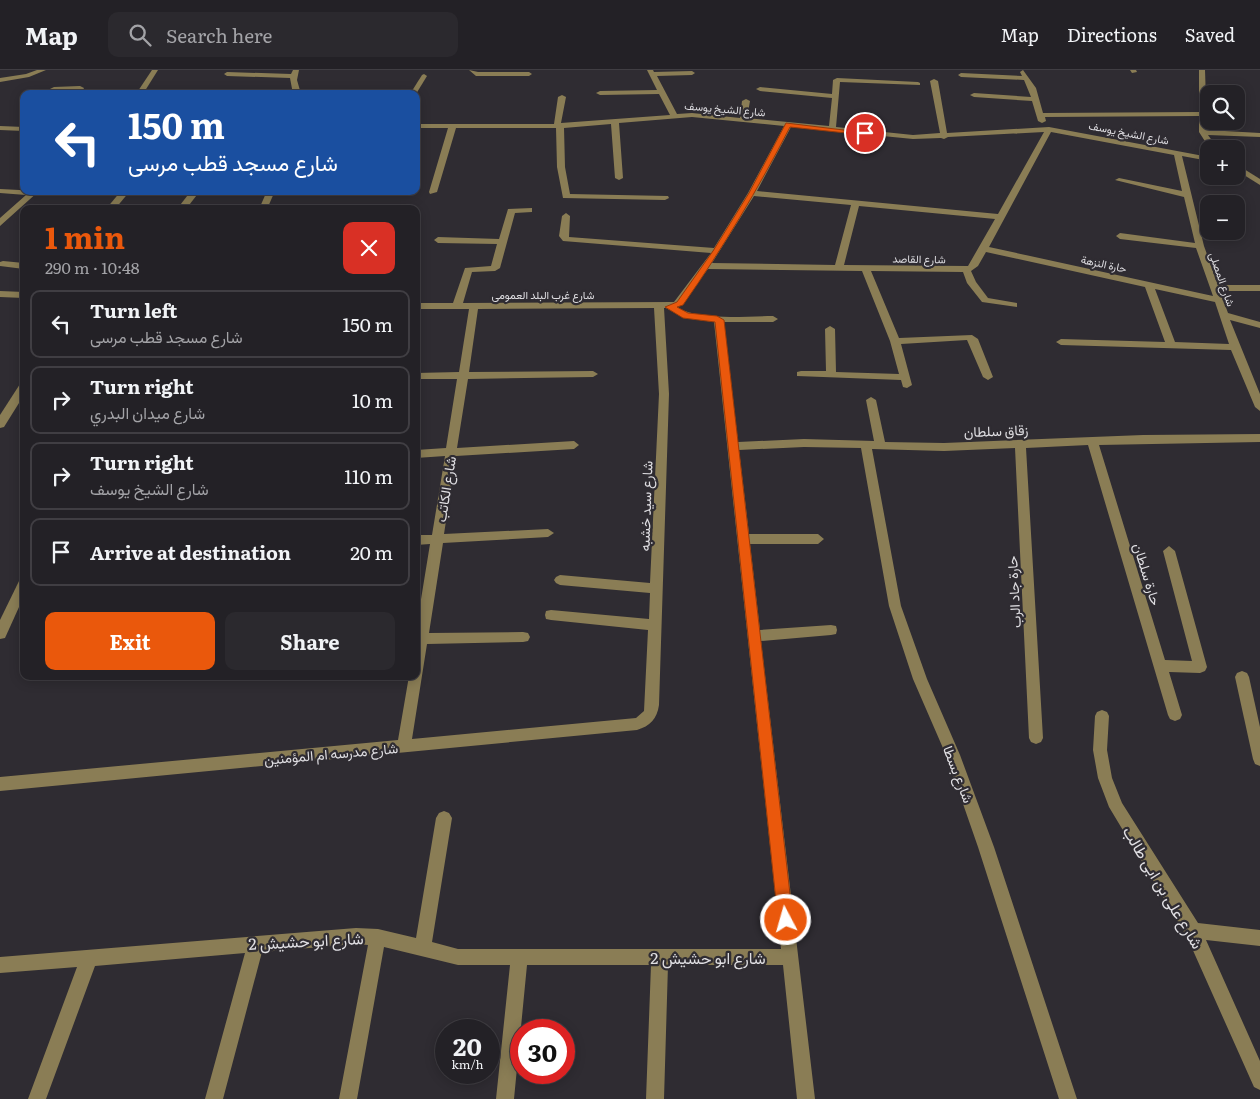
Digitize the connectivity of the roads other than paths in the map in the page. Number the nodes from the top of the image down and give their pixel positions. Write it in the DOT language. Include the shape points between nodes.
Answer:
graph roads {
  1 [pos="43,70"];
  2 [pos="155,70"];
  3 [pos="472,70"];
  4 [pos="1022,70"];
  5 [pos="1202,70"];
  6 [pos="651,72"];
  7 [pos="294,73"];
  8 [pos="692,73"];
  9 [pos="227,74"];
  10 [pos="529,74"];
  11 [pos="961,75"];
  12 [pos="424,76"];
  13 [pos="1027,78"];
  14 [pos="0,80"];
  15 [pos="934,81"];
  16 [pos="918,84"];
  17 [pos="1202,85"];
  18 [pos="54,89"];
  19 [pos="760,89"];
  20 [pos="79,90"];
  21 [pos="142,90"];
  22 [pos="296,90"];
  23 [pos="415,90"];
  24 [pos="662,92"];
  25 [pos="600,93"];
  26 [pos="974,95"];
  27 [pos="835,96"];
  28 [pos="562,97"];
  29 [pos="1035,99"];
  30 [pos="746,101"];
  31 [pos="1200,114"];
  32 [pos="1040,115"];
  33 [pos="674,116"];
  34 [pos="743,120"];
  35 [pos="615,121"];
  36 [pos="788,125"];
  37 [pos="420,126"];
  38 [pos="558,126"];
  39 [pos="0,128"];
  40 [pos="20,128"];
  41 [pos="452,128"];
  42 [pos="832,129"];
  43 [pos="1046,129"];
  44 [pos="1203,132"];
  45 [pos="1260,135"];
  46 [pos="944,137"];
  47 [pos="1208,140"];
  48 [pos="1177,153"];
  49 [pos="1200,157"];
  50 [pos="1245,172"];
  51 [pos="619,178"];
  52 [pos="1119,180"];
  53 [pos="1260,183"];
  54 [pos="0,191"];
  55 [pos="20,192"];
  56 [pos="433,192"];
  57 [pos="752,193"];
  58 [pos="31,195"];
  59 [pos="122,195"];
  60 [pos="193,195"];
  61 [pos="1188,195"];
  62 [pos="665,198"];
  63 [pos="856,203"];
  64 [pos="20,205"];
  65 [pos="20,205"];
  66 [pos="114,205"];
  67 [pos="184,205"];
  68 [pos="529,210"];
  69 [pos="566,216"];
  70 [pos="1001,217"];
  71 [pos="0,224"];
  72 [pos="1120,236"];
  73 [pos="438,240"];
  74 [pos="502,242"];
  75 [pos="1200,246"];
  76 [pos="984,249"];
  77 [pos="717,251"];
  78 [pos="3,264"];
  79 [pos="20,266"];
  80 [pos="706,266"];
  81 [pos="839,268"];
  82 [pos="866,269"];
  83 [pos="966,270"];
  84 [pos="1149,285"];
  85 [pos="1215,288"];
  86 [pos="1260,288"];
  87 [pos="0,294"];
  88 [pos="20,295"];
  89 [pos="1219,300"];
  90 [pos="1014,305"];
  91 [pos="420,306"];
  92 [pos="457,306"];
  93 [pos="474,307"];
  94 [pos="664,307"];
  95 [pos="1224,315"];
  96 [pos="717,319"];
  97 [pos="773,319"];
  98 [pos="1260,324"];
  99 [pos="830,329"];
  100 [pos="895,341"];
  101 [pos="1061,342"];
  102 [pos="1171,346"];
  103 [pos="1235,347"];
  104 [pos="593,374"];
  105 [pos="801,374"];
  106 [pos="463,375"];
  107 [pos="831,375"];
  108 [pos="420,376"];
  109 [pos="988,377"];
  110 [pos="20,392"];
  111 [pos="871,400"];
  112 [pos="1260,407"];
  113 [pos="0,424"];
  114 [pos="1260,438"];
  115 [pos="1092,441"];
  116 [pos="1020,444"];
  117 [pos="574,445"];
  118 [pos="866,445"];
  119 [pos="734,446"];
  120 [pos="881,446"];
  121 [pos="451,451"];
  122 [pos="420,454"];
  123 [pos="548,533"];
  124 [pos="437,538"];
  125 [pos="745,539"];
  126 [pos="818,539"];
  127 [pos="420,540"];
  128 [pos="1169,551"];
  129 [pos="560,580"];
  130 [pos="657,589"];
  131 [pos="20,591"];
  132 [pos="551,615"];
  133 [pos="655,625"];
  134 [pos="831,630"];
  135 [pos="420,633"];
  136 [pos="0,634"];
  137 [pos="754,636"];
  138 [pos="523,637"];
  139 [pos="420,639"];
  140 [pos="1160,666"];
  141 [pos="1242,677"];
  142 [pos="415,680"];
  143 [pos="652,706"];
  144 [pos="1175,715"];
  145 [pos="1102,716"];
  146 [pos="1036,738"];
  147 [pos="404,746"];
  148 [pos="1260,759"];
  149 [pos="0,784"];
  150 [pos="444,818"];
  151 [pos="1193,931"];
  152 [pos="378,937"];
  153 [pos="1260,938"];
  154 [pos="256,943"];
  155 [pos="423,947"];
  156 [pos="790,957"];
  157 [pos="89,958"];
  158 [pos="519,958"];
  159 [pos="660,958"];
  160 [pos="0,965"];
  161 [pos="1260,1081"];
  162 [pos="37,1099"];
  163 [pos="214,1099"];
  164 [pos="348,1099"];
  165 [pos="504,1099"];
  166 [pos="655,1099"];
  167 [pos="806,1099"];
  168 [pos="1068,1099"];
  1 -- 14 [label="street"];
  2 -- 21 [label="street"];
  3 -- 10 [label="street" via="476,74"];
  4 -- 13 [label="street"];
  5 -- 17 [label="street"];
  6 -- 8 [label="street"];
  6 -- 24 [label="street"];
  7 -- 9 [label="street"];
  7 -- 22 [label="street"];
  11 -- 13 [label="street"];
  12 -- 23 [label="street"];
  13 -- 29 [label="street"];
  15 -- 46 [label="street"];
  16 -- 27 [label="street" via="841,79 836,81"];
  18 -- 20 [label="street"];
  19 -- 27 [label="street"];
  24 -- 25 [label="street"];
  24 -- 33 [label="street"];
  26 -- 29 [label="street"];
  27 -- 42 [label="street"];
  28 -- 38 [label="street"];
  29 -- 32 [label="street"];
  30 -- 34 [label="street"];
  31 -- 32 [label="street"];
  32 -- 43 [label="street"];
  33 -- 34 [label="street, شارع الشيخ يوسف" via="716,114"];
  33 -- 35 [label="street, شارع الشيخ يوسف"];
  34 -- 36 [label="street, شارع الشيخ يوسف"];
  35 -- 38 [label="street, شارع الشيخ يوسف"];
  35 -- 51 [label="street"];
  36 -- 42 [label="street, شارع الشيخ يوسف"];
  36 -- 57 [label="street"];
  37 -- 41 [label="street, شارع الشيخ يوسف"];
  38 -- 41 [label="street, شارع الشيخ يوسف"];
  38 -- 62 [label="street" via="561,166 568,197"];
  39 -- 40 [label="street"];
  41 -- 56 [label="street"];
  42 -- 46 [label="street, شارع الشيخ يوسف"];
  43 -- 46 [label="street, شارع الشيخ يوسف"];
  43 -- 48 [label="street, شارع الشيخ يوسف"];
  43 -- 70 [label="street"];
  44 -- 45 [label="street"];
  44 -- 47 [label="street"];
  48 -- 49 [label="street, شارع الشيخ يوسف"];
  48 -- 61 [label="street, شارع المصلى"];
  50 -- 53 [label="street"];
  52 -- 61 [label="street"];
  54 -- 55 [label="street"];
  57 -- 63 [label="street"];
  57 -- 77 [label="street"];
  58 -- 65 [label="street"];
  59 -- 66 [label="street"];
  60 -- 67 [label="street"];
  61 -- 75 [label="street, شارع المصلى"];
  63 -- 70 [label="street"];
  63 -- 81 [label="street"];
  64 -- 71 [label="street"];
  68 -- 74 [label="street" via="511,211"];
  69 -- 77 [label="street" via="563,236 566,239"];
  70 -- 76 [label="street"];
  72 -- 75 [label="street"];
  73 -- 74 [label="street"];
  74 -- 92 [label="street" via="495,268 467,271"];
  75 -- 85 [label="street, شارع المصلى"];
  76 -- 83 [label="street" via="974,267"];
  76 -- 84 [label="street, حارة النزهة"];
  77 -- 80 [label="street"];
  78 -- 79 [label="street"];
  80 -- 81 [label="street, شارع القاصد"];
  80 -- 94 [label="street" via="680,304"];
  81 -- 82 [label="street, شارع القاصد"];
  82 -- 83 [label="street, شارع القاصد"];
  82 -- 100 [label="street"];
  83 -- 90 [label="street" via="985,300"];
  84 -- 89 [label="street, حارة النزهة"];
  84 -- 102 [label="street"];
  85 -- 86 [label="street"];
  85 -- 89 [label="street, شارع المصلى"];
  87 -- 88 [label="street"];
  89 -- 95 [label="street, شارع المصلى"];
  91 -- 92 [label="street, شارع غرب البلد العمومى"];
  92 -- 93 [label="street, شارع غرب البلد العمومى"];
  93 -- 94 [label="street, شارع غرب البلد العمومى"];
  93 -- 106 [label="street, شارع الكاتب"];
  94 -- 96 [label="street" via="686,316"];
  94 -- 130 [label="street, شارع سيد خشبه"];
  95 -- 98 [label="street"];
  95 -- 103 [label="street, شارع المصلى"];
  96 -- 97 [label="street"];
  96 -- 119 [label="street"];
  99 -- 107 [label="street"];
  100 -- 107 [label="street" via="906,381"];
  100 -- 109 [label="street" via="970,336"];
  101 -- 102 [label="street"];
  102 -- 103 [label="street"];
  103 -- 112 [label="street, شارع المصلى"];
  104 -- 106 [label="street"];
  105 -- 107 [label="street"];
  106 -- 108 [label="street"];
  106 -- 121 [label="street, شارع الكاتب"];
  110 -- 113 [label="street"];
  111 -- 120 [label="street"];
  114 -- 115 [label="street, زقاق سلطان"];
  115 -- 116 [label="street, زقاق سلطان"];
  115 -- 140 [label="street, حارة سلطان"];
  116 -- 120 [label="street, زقاق سلطان"];
  116 -- 146 [label="street, حارة جاد الرب"];
  117 -- 121 [label="street"];
  118 -- 119 [label="street, زقاق سلطان"];
  118 -- 120 [label="street, زقاق سلطان"];
  118 -- 168 [label="street, شارع بسطا" via="895,606 986,847"];
  119 -- 125 [label="street"];
  121 -- 122 [label="street"];
  121 -- 124 [label="street, شارع الكاتب"];
  123 -- 124 [label="street"];
  124 -- 127 [label="street"];
  124 -- 135 [label="street, شارع الكاتب"];
  125 -- 126 [label="street"];
  125 -- 137 [label="street"];
  128 -- 140 [label="street" via="1200,667"];
  129 -- 130 [label="street"];
  130 -- 133 [label="street, شارع سيد خشبه"];
  131 -- 136 [label="street"];
  132 -- 133 [label="street"];
  133 -- 143 [label="street, شارع سيد خشبه"];
  134 -- 137 [label="street"];
  137 -- 156 [label="street"];
  138 -- 139 [label="street"];
  140 -- 144 [label="street, حارة سلطان"];
  141 -- 148 [label="street"];
  142 -- 147 [label="street"];
  143 -- 147 [label="street, شارع مدرسه ام المؤمنين" via="648,717 637,724"];
  145 -- 151 [label="street, شارع على بن ابى طالب" via="1100,750 1105,778 1116,806"];
  147 -- 149 [label="street, شارع مدرسه ام المؤمنين"];
  150 -- 155 [label="street"];
  151 -- 153 [label="street"];
  151 -- 161 [label="street, شارع على بن ابى طالب"];
  152 -- 154 [label="street, شارع ابو حشيش 2"];
  152 -- 155 [label="street, شارع ابو حشيش 2"];
  152 -- 164 [label="street"];
  154 -- 157 [label="street, شارع ابو حشيش 2"];
  154 -- 163 [label="street"];
  155 -- 158 [label="street, شارع ابو حشيش 2" via="458,957"];
  156 -- 159 [label="street, شارع ابو حشيش 2"];
  156 -- 167 [label="street"];
  157 -- 160 [label="street, شارع ابو حشيش 2"];
  157 -- 162 [label="street"];
  158 -- 159 [label="street, شارع ابو حشيش 2"];
  158 -- 165 [label="street"];
  159 -- 166 [label="street"];
}
